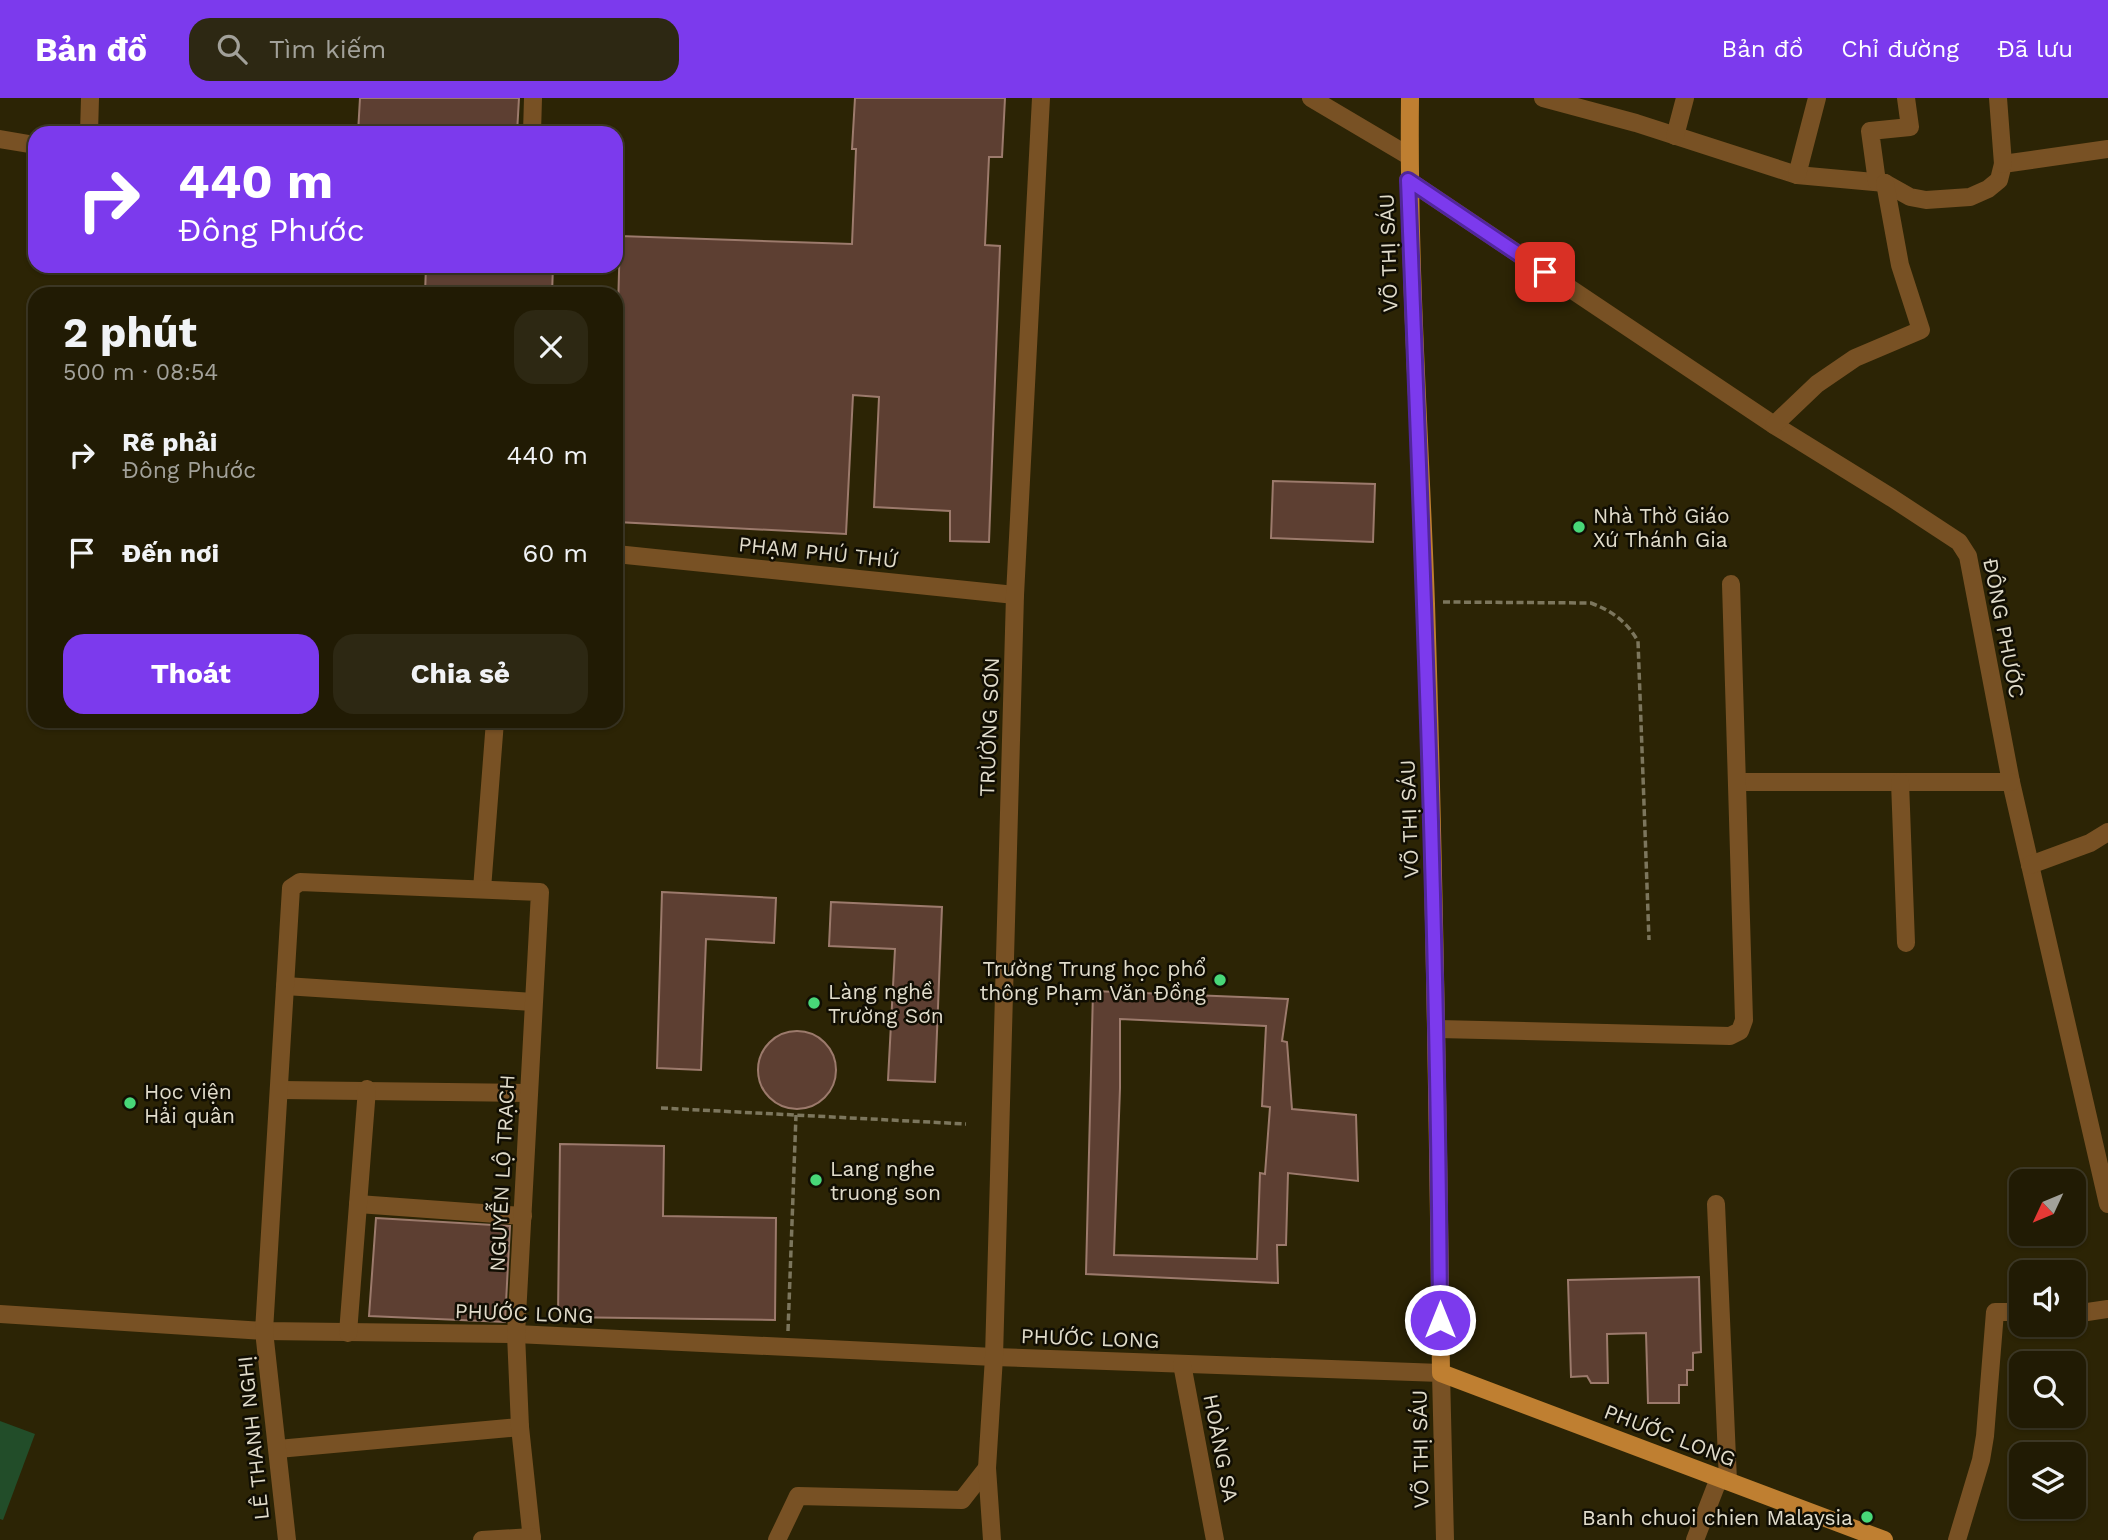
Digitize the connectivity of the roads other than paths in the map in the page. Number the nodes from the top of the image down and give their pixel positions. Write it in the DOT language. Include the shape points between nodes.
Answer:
graph roads {
  1 [pos="90,98"];
  2 [pos="533,98"];
  3 [pos="1041,98"];
  4 [pos="1311,98"];
  5 [pos="1410,98"];
  6 [pos="1543,98"];
  7 [pos="1685,98"];
  8 [pos="1818,98"];
  9 [pos="1906,98"];
  10 [pos="1998,98"];
  11 [pos="89,126"];
  12 [pos="532,126"];
  13 [pos="1675,136"];
  14 [pos="0,139"];
  15 [pos="28,144"];
  16 [pos="2108,149"];
  17 [pos="1409,156"];
  18 [pos="2003,164"];
  19 [pos="1797,174"];
  20 [pos="1408,180"];
  21 [pos="1881,182"];
  22 [pos="1774,425"];
  23 [pos="623,555"];
  24 [pos="1731,584"];
  25 [pos="1015,595"];
  26 [pos="494,728"];
  27 [pos="1737,782"];
  28 [pos="1900,782"];
  29 [pos="2011,782"];
  30 [pos="2108,832"];
  31 [pos="2030,865"];
  32 [pos="482,889"];
  33 [pos="1906,943"];
  34 [pos="285,986"];
  35 [pos="533,1002"];
  36 [pos="1438,1028"];
  37 [pos="367,1089"];
  38 [pos="281,1090"];
  39 [pos="529,1093"];
  40 [pos="1716,1204"];
  41 [pos="2108,1204"];
  42 [pos="358,1205"];
  43 [pos="523,1216"];
  44 [pos="2108,1308"];
  45 [pos="2009,1312"];
  46 [pos="2086,1312"];
  47 [pos="0,1314"];
  48 [pos="264,1332"];
  49 [pos="348,1333"];
  50 [pos="516,1334"];
  51 [pos="994,1357"];
  52 [pos="1182,1364"];
  53 [pos="1441,1373"];
  54 [pos="520,1427"];
  55 [pos="278,1449"];
  56 [pos="987,1468"];
  57 [pos="1723,1479"];
  58 [pos="532,1538"];
  59 [pos="287,1540"];
  60 [pos="482,1540"];
  61 [pos="778,1540"];
  62 [pos="992,1540"];
  63 [pos="1215,1540"];
  64 [pos="1445,1540"];
  65 [pos="1695,1540"];
  66 [pos="1884,1540"];
  67 [pos="1957,1540"];
  1 -- 11 [label="street"];
  2 -- 12 [label="street"];
  3 -- 25 [label="street, TRƯỜNG SƠN"];
  4 -- 17 [label="street"];
  5 -- 17 [label="main road, VÕ THỊ SÁU"];
  6 -- 13 [label="street"];
  7 -- 13 [label="street"];
  8 -- 19 [label="street"];
  9 -- 21 [label="street" via="1910,127 1870,131"];
  10 -- 18 [label="street"];
  13 -- 19 [label="street"];
  14 -- 15 [label="street"];
  16 -- 18 [label="street"];
  17 -- 20 [label="main road, VÕ THỊ SÁU"];
  18 -- 21 [label="street" via="1998,180 1970,197 1926,200"];
  19 -- 21 [label="street"];
  20 -- 22 [label="street, ĐÔNG PHƯỚC"];
  20 -- 36 [label="main road, VÕ THỊ SÁU"];
  21 -- 22 [label="street" via="1921,330 1855,359 1817,384"];
  22 -- 29 [label="street, ĐÔNG PHƯỚC" via="1959,542 1968,556"];
  23 -- 25 [label="street, PHẠM PHÚ THỨ"];
  24 -- 27 [label="street"];
  25 -- 51 [label="street, TRƯỜNG SƠN"];
  26 -- 32 [label="street"];
  27 -- 28 [label="street"];
  27 -- 36 [label="street" via="1744,1020 1736,1034"];
  28 -- 29 [label="street"];
  28 -- 33 [label="street"];
  29 -- 31 [label="street, ĐÔNG PHƯỚC"];
  30 -- 31 [label="street"];
  31 -- 41 [label="street, ĐÔNG PHƯỚC"];
  32 -- 34 [label="street, LÊ THANH NGHỊ" via="295,884 291,888"];
  32 -- 35 [label="street, NGUYỄN LỘ TRẠCH" via="540,892"];
  34 -- 35 [label="street"];
  34 -- 38 [label="street, LÊ THANH NGHỊ"];
  35 -- 39 [label="street, NGUYỄN LỘ TRẠCH"];
  36 -- 53 [label="main road, VÕ THỊ SÁU"];
  37 -- 38 [label="street"];
  37 -- 39 [label="street"];
  37 -- 42 [label="street"];
  38 -- 48 [label="street, LÊ THANH NGHỊ"];
  39 -- 43 [label="street, NGUYỄN LỘ TRẠCH"];
  40 -- 57 [label="street"];
  42 -- 43 [label="street"];
  42 -- 49 [label="street"];
  43 -- 50 [label="street, NGUYỄN LỘ TRẠCH"];
  44 -- 46 [label="street"];
  45 -- 67 [label="street" via="1995,1312 1985,1436"];
  47 -- 48 [label="street, PHƯỚC LONG"];
  48 -- 49 [label="street, PHƯỚC LONG"];
  48 -- 55 [label="street, LÊ THANH NGHỊ"];
  49 -- 50 [label="street, PHƯỚC LONG"];
  50 -- 51 [label="street, PHƯỚC LONG"];
  50 -- 54 [label="street, NGUYỄN LỘ TRẠCH"];
  51 -- 52 [label="street, PHƯỚC LONG"];
  51 -- 56 [label="street, TRƯỜNG SƠN"];
  52 -- 53 [label="street, PHƯỚC LONG"];
  52 -- 63 [label="street, HOÀNG SA"];
  53 -- 57 [label="main road, PHƯỚC LONG"];
  53 -- 64 [label="street, VÕ THỊ SÁU"];
  54 -- 55 [label="street"];
  54 -- 58 [label="street, NGUYỄN LỘ TRẠCH"];
  55 -- 59 [label="street, LÊ THANH NGHỊ"];
  56 -- 61 [label="street" via="962,1500 798,1496"];
  56 -- 62 [label="street, TRƯỜNG SƠN"];
  57 -- 65 [label="street"];
  57 -- 66 [label="main road, PHƯỚC LONG"];
  58 -- 60 [label="street"];
}
